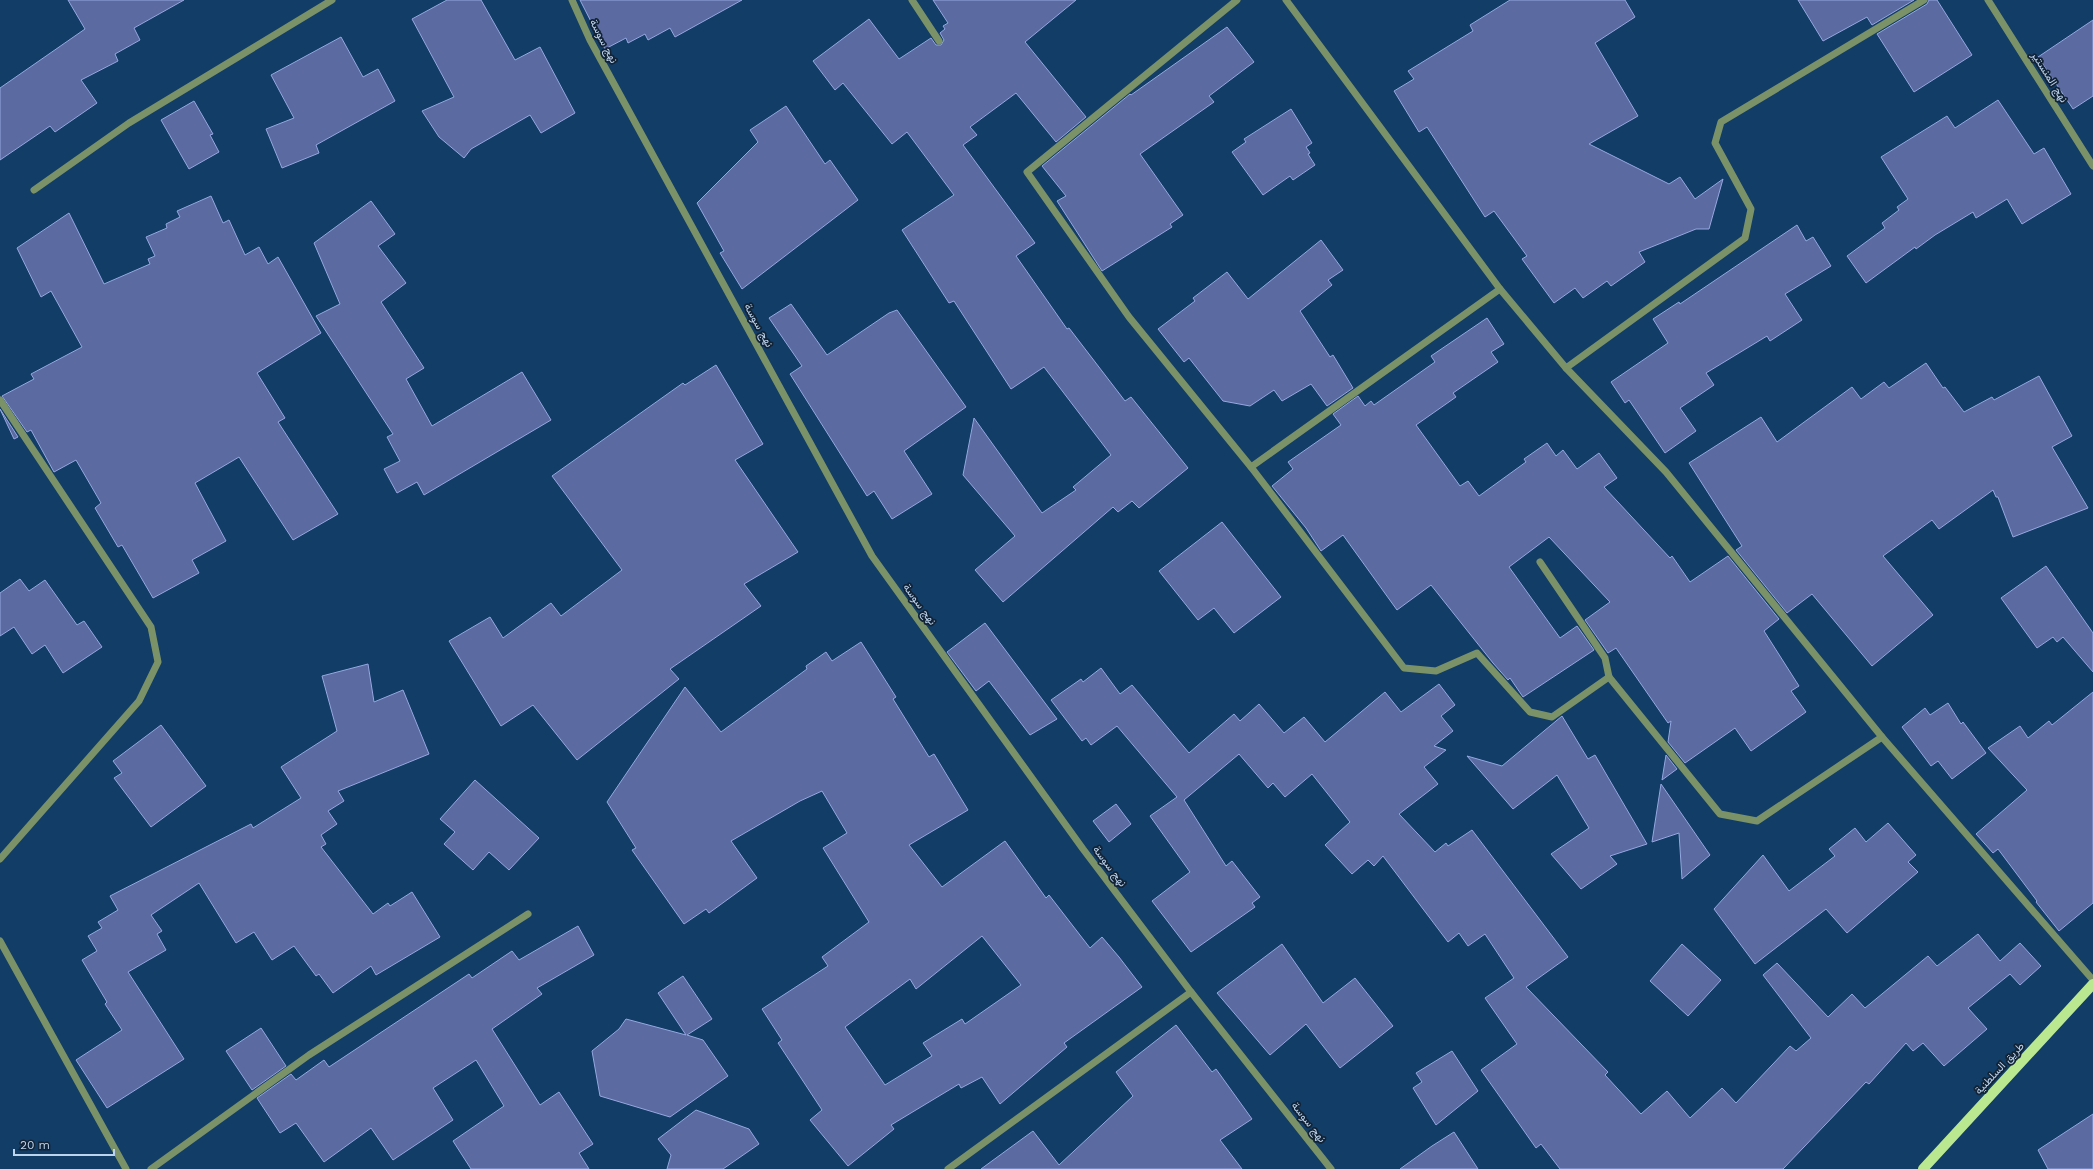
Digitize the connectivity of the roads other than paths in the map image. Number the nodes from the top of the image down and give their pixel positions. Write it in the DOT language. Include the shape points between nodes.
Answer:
graph roads {
  1 [pos="332,0"];
  2 [pos="572,0"];
  3 [pos="912,0"];
  4 [pos="1237,0"];
  5 [pos="1286,0"];
  6 [pos="1924,0"];
  7 [pos="1988,0"];
  8 [pos="939,41"];
  9 [pos="2093,166"];
  10 [pos="34,190"];
  11 [pos="1500,288"];
  12 [pos="1566,368"];
  13 [pos="0,400"];
  14 [pos="1251,467"];
  15 [pos="1540,562"];
  16 [pos="1609,677"];
  17 [pos="1882,737"];
  18 [pos="0,859"];
  19 [pos="528,914"];
  20 [pos="0,941"];
  21 [pos="2093,980"];
  22 [pos="2093,984"];
  23 [pos="1191,992"];
  24 [pos="126,1169"];
  25 [pos="151,1169"];
  26 [pos="948,1169"];
  27 [pos="1331,1169"];
  28 [pos="1923,1169"];
  1 -- 10 [label="street" via="129,123"];
  2 -- 23 [label="street, نهج سوسة" via="590,40 872,556 1083,850"];
  3 -- 8 [label="street"];
  4 -- 14 [label="street" via="1026,172 1129,317"];
  5 -- 11 [label="street"];
  6 -- 12 [label="street" via="1721,122 1715,143 1752,209 1745,238"];
  7 -- 9 [label="street, نهج المنستير"];
  11 -- 12 [label="street"];
  11 -- 14 [label="street"];
  12 -- 17 [label="street" via="1666,472"];
  13 -- 18 [label="street" via="151,628 158,662 139,701"];
  14 -- 16 [label="street" via="1404,668 1436,672 1477,653 1530,712 1552,717"];
  15 -- 16 [label="street" via="1605,658"];
  16 -- 17 [label="street" via="1720,814 1757,822"];
  17 -- 21 [label="street"];
  19 -- 25 [label="street" via="309,1055"];
  20 -- 24 [label="street"];
  22 -- 28 [label="main road, طريق السلطنية"];
  23 -- 26 [label="street"];
  23 -- 27 [label="street, نهج سوسة"];
}
